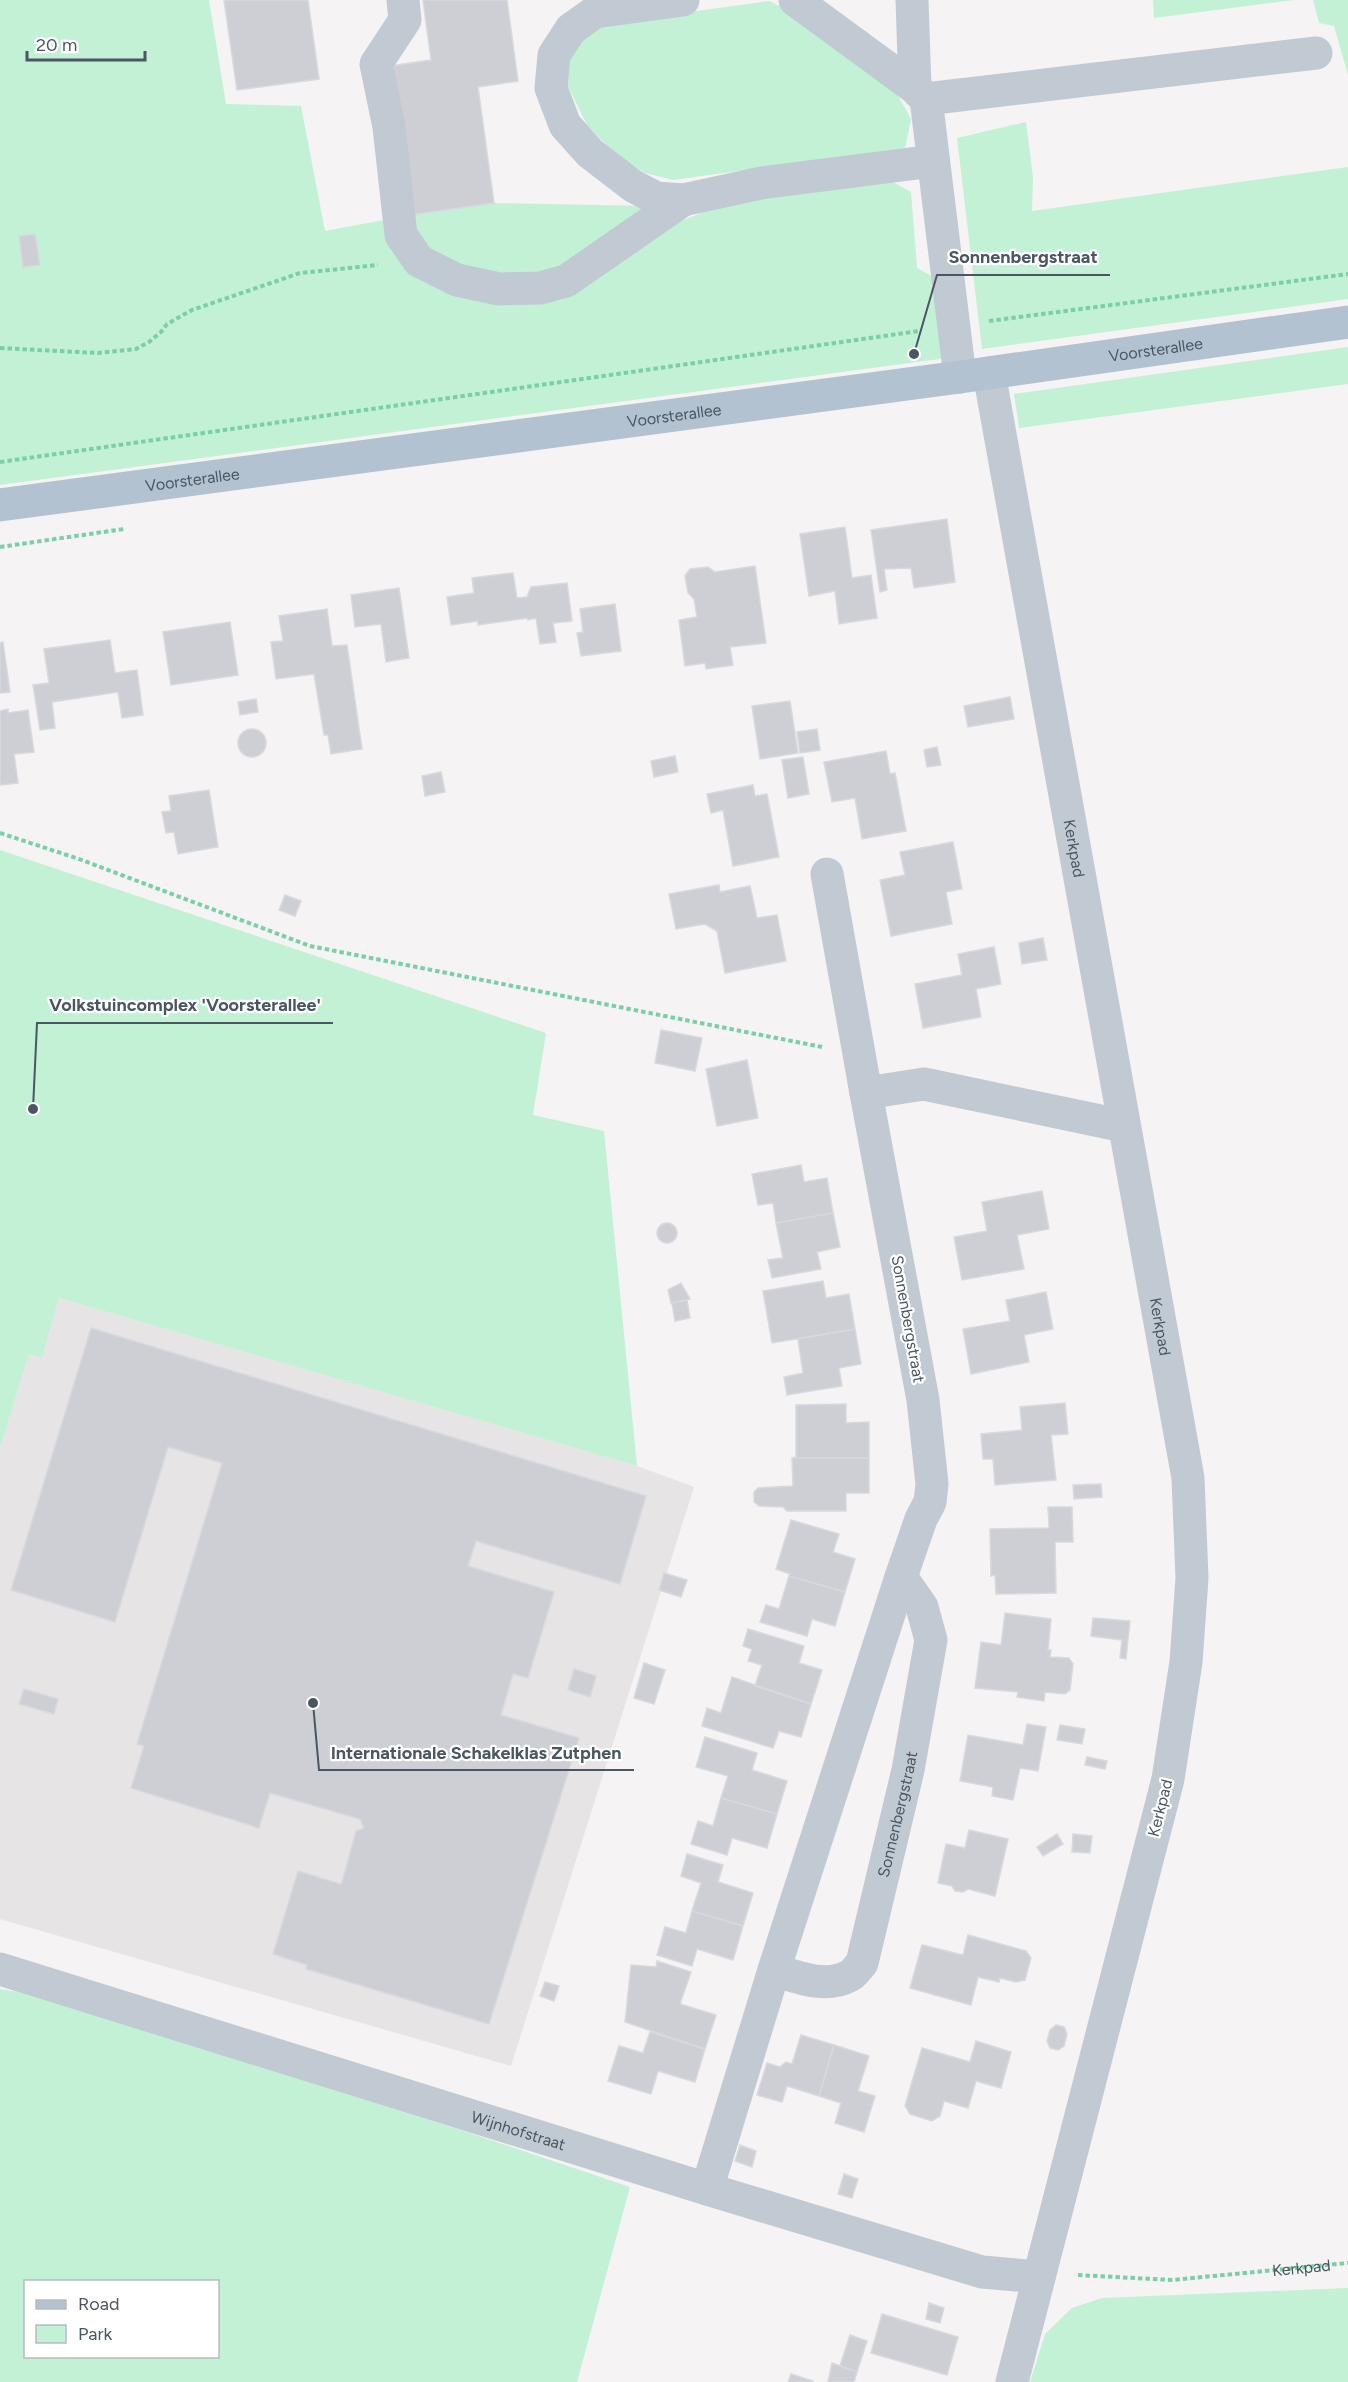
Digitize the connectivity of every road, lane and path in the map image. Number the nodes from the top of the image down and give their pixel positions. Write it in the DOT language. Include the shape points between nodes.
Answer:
graph roads {
  1 [pos="403,0"];
  2 [pos="683,0"];
  3 [pos="795,0"];
  4 [pos="912,0"];
  5 [pos="824,10"];
  6 [pos="1316,53"];
  7 [pos="921,94"];
  8 [pos="933,161"];
  9 [pos="683,200"];
  10 [pos="419,261"];
  11 [pos="1348,274"];
  12 [pos="1348,322"];
  13 [pos="953,326"];
  14 [pos="0,348"];
  15 [pos="974,375"];
  16 [pos="0,462"];
  17 [pos="0,505"];
  18 [pos="0,833"];
  19 [pos="827,874"];
  20 [pos="860,1054"];
  21 [pos="866,1093"];
  22 [pos="1124,1126"];
  23 [pos="901,1577"];
  24 [pos="0,1969"];
  25 [pos="774,1970"];
  26 [pos="707,2189"];
  27 [pos="1348,2264"];
  28 [pos="1039,2277"];
  29 [pos="1012,2382"];
  1 -- 10 [label="street" via="405,20 376,64 389,127 401,235"];
  2 -- 9 [label="street" via="595,12 571,29 554,54 550,88 565,125 590,153 633,186 656,198"];
  3 -- 5 [label="street"];
  4 -- 7 [label="street, Kerkpad"];
  5 -- 7 [label="street"];
  6 -- 7 [label="street"];
  7 -- 8 [label="street, Kerkpad"];
  8 -- 9 [label="street" via="761,183"];
  8 -- 13 [label="street, Kerkpad"];
  9 -- 10 [label="street" via="566,281 540,288 499,290 457,280"];
  10 -- 14 [label="path" via="300,273 192,310 136,349 98,353"];
  11 -- 13 [label="path"];
  12 -- 15 [label="main road, Voorsterallee"];
  13 -- 15 [label="street, Kerkpad"];
  13 -- 16 [label="path"];
  15 -- 17 [label="main road, Voorsterallee"];
  15 -- 22 [label="street, Kerkpad"];
  18 -- 20 [label="path" via="310,946"];
  19 -- 20 [label="street, Sonnenbergstraat"];
  20 -- 21 [label="street, Sonnenbergstraat"];
  21 -- 22 [label="street" via="924,1084"];
  21 -- 23 [label="street, Sonnenbergstraat" via="923,1400 932,1484 930,1502"];
  22 -- 28 [label="street, Kerkpad" via="1188,1478 1192,1578 1187,1650 1168,1779"];
  23 -- 25 [label="street, Sonnenbergstraat"];
  23 -- 25 [label="street, Sonnenbergstraat" via="922,1607 931,1640 908,1770 862,1963 849,1976 830,1982"];
  24 -- 26 [label="street, Wijnhofstraat"];
  25 -- 26 [label="street, Sonnenbergstraat"];
  26 -- 28 [label="street, Wijnhofstraat" via="982,2271"];
  27 -- 28 [label="path, Kerkpad" via="1172,2280 1078,2274"];
  28 -- 29 [label="street, Kerkpad"];
}
